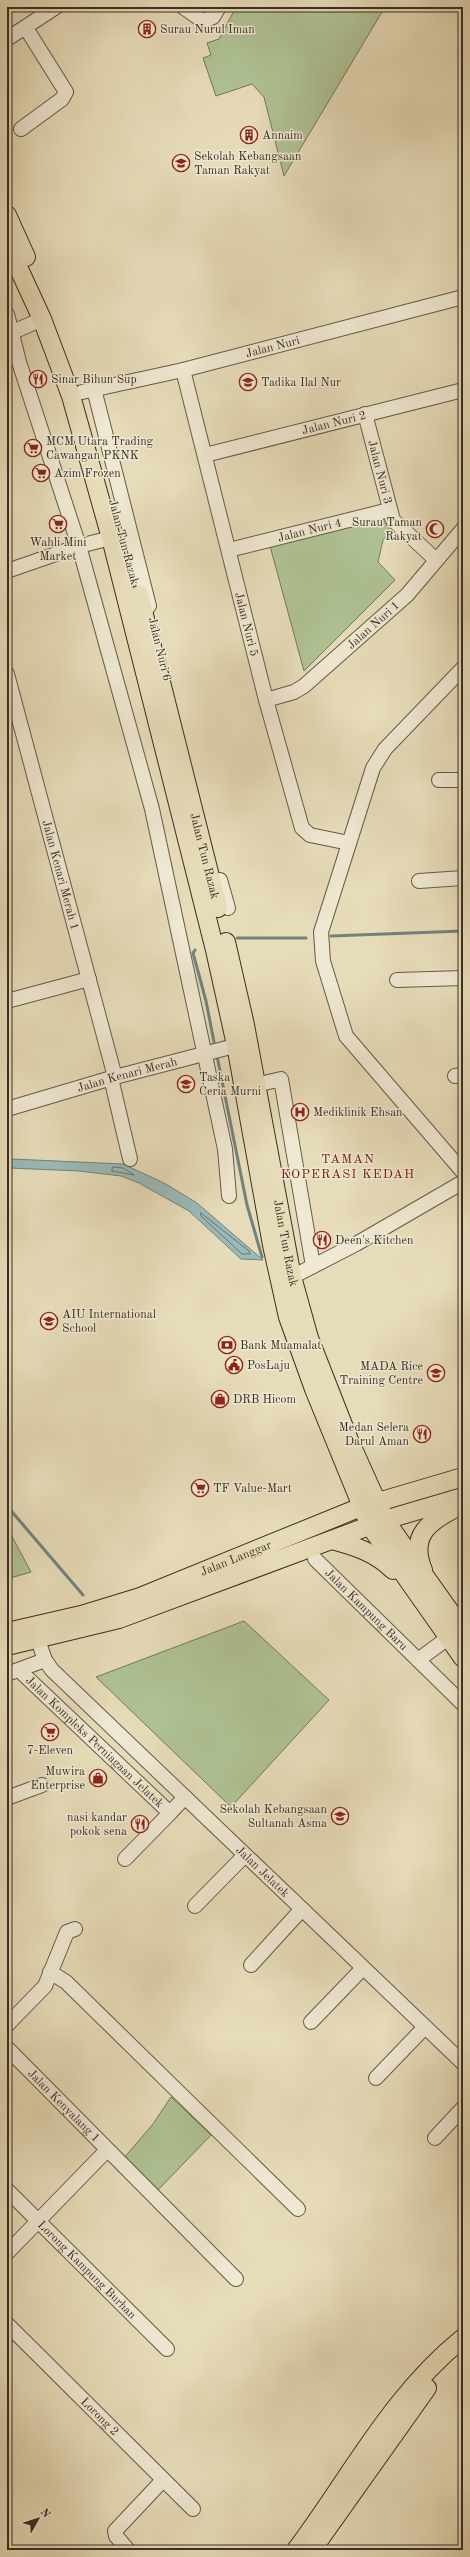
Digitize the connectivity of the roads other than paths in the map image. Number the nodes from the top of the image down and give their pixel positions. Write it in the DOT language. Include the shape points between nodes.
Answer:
graph roads {
  1 [pos="56,7"];
  2 [pos="183,7"];
  3 [pos="219,7"];
  4 [pos="26,28"];
  5 [pos="7,40"];
  6 [pos="21,129"];
  7 [pos="7,216"];
  8 [pos="7,243"];
  9 [pos="463,297"];
  10 [pos="7,314"];
  11 [pos="42,319"];
  12 [pos="13,332"];
  13 [pos="183,370"];
  14 [pos="88,390"];
  15 [pos="463,390"];
  16 [pos="366,414"];
  17 [pos="205,455"];
  18 [pos="389,510"];
  19 [pos="463,529"];
  20 [pos="111,538"];
  21 [pos="79,546"];
  22 [pos="229,550"];
  23 [pos="436,560"];
  24 [pos="7,571"];
  25 [pos="463,668"];
  26 [pos="7,674"];
  27 [pos="266,700"];
  28 [pos="439,780"];
  29 [pos="463,780"];
  30 [pos="348,843"];
  31 [pos="463,878"];
  32 [pos="419,881"];
  33 [pos="463,978"];
  34 [pos="89,979"];
  35 [pos="397,980"];
  36 [pos="7,1001"];
  37 [pos="242,1043"];
  38 [pos="205,1053"];
  39 [pos="113,1078"];
  40 [pos="256,1085"];
  41 [pos="7,1109"];
  42 [pos="130,1159"];
  43 [pos="463,1172"];
  44 [pos="463,1182"];
  45 [pos="229,1196"];
  46 [pos="313,1266"];
  47 [pos="292,1277"];
  48 [pos="463,1477"];
  49 [pos="463,1497"];
  50 [pos="463,1503"];
  51 [pos="368,1505"];
  52 [pos="377,1523"];
  53 [pos="332,1540"];
  54 [pos="315,1559"];
  55 [pos="421,1585"];
  56 [pos="7,1632"];
  57 [pos="456,1634"];
  58 [pos="38,1640"];
  59 [pos="7,1646"];
  60 [pos="463,1658"];
  61 [pos="44,1660"];
  62 [pos="418,1660"];
  63 [pos="14,1673"];
  64 [pos="463,1704"];
  65 [pos="42,1785"];
  66 [pos="185,1797"];
  67 [pos="7,1798"];
  68 [pos="170,1814"];
  69 [pos="245,1855"];
  70 [pos="125,1859"];
  71 [pos="195,1906"];
  72 [pos="302,1909"];
  73 [pos="75,1929"];
  74 [pos="251,1965"];
  75 [pos="363,1968"];
  76 [pos="50,1972"];
  77 [pos="311,2022"];
  78 [pos="7,2025"];
  79 [pos="425,2027"];
  80 [pos="7,2048"];
  81 [pos="463,2063"];
  82 [pos="376,2078"];
  83 [pos="463,2108"];
  84 [pos="434,2138"];
  85 [pos="106,2150"];
  86 [pos="7,2190"];
  87 [pos="298,2210"];
  88 [pos="39,2222"];
  89 [pos="7,2253"];
  90 [pos="236,2279"];
  91 [pos="7,2324"];
  92 [pos="461,2346"];
  93 [pos="168,2349"];
  94 [pos="163,2480"];
  95 [pos="193,2509"];
  96 [pos="128,2550"];
  97 [pos="296,2550"];
  98 [pos="312,2550"];
  1 -- 4 [label="street"];
  2 -- 3 [label="street" via="203,21 213,17"];
  4 -- 5 [label="street"];
  4 -- 6 [label="street" via="66,92 62,99"];
  7 -- 14 [label="main road, Jalan Tun Razak"];
  8 -- 11 [label="main road, Jalan Tun Razak"];
  9 -- 13 [label="street, Jalan Nuri"];
  10 -- 12 [label="street"];
  11 -- 12 [label="street"];
  11 -- 20 [label="main road, Jalan Tun Razak" via="84,437"];
  12 -- 21 [label="street" via="19,362"];
  13 -- 14 [label="street, Jalan Nuri"];
  13 -- 17 [label="street, Jalan Nuri 5"];
  14 -- 37 [label="main road, Jalan Tun Razak" via="122,534 222,900"];
  15 -- 16 [label="street, Jalan Nuri 2"];
  16 -- 17 [label="street, Jalan Nuri 2"];
  16 -- 18 [label="street, Jalan Nuri 3"];
  17 -- 22 [label="street, Jalan Nuri 5"];
  18 -- 22 [label="street, Jalan Nuri 4"];
  18 -- 23 [label="street, Jalan Nuri 3" via="398,526"];
  19 -- 23 [label="street, Jalan Nuri 1"];
  20 -- 21 [label="street"];
  20 -- 37 [label="main road, Jalan Tun Razak"];
  21 -- 24 [label="street"];
  21 -- 38 [label="street" via="152,809"];
  22 -- 27 [label="street, Jalan Nuri 5"];
  23 -- 27 [label="street, Jalan Nuri 1" via="407,595 304,686 294,692"];
  25 -- 30 [label="street" via="378,758 367,781"];
  26 -- 34 [label="street, Jalan Kenari Merah 1"];
  27 -- 30 [label="street, Jalan Nuri 5" via="302,828 310,835"];
  28 -- 29 [label="street"];
  30 -- 43 [label="street" via="320,942 341,1024 346,1036 360,1054"];
  31 -- 32 [label="street"];
  33 -- 35 [label="street"];
  34 -- 36 [label="street"];
  34 -- 39 [label="street, Jalan Kenari Merah 1"];
  37 -- 38 [label="street, Jalan Kenari Merah"];
  37 -- 40 [label="main road, Jalan Tun Razak"];
  37 -- 51 [label="main road, Jalan Tun Razak" via="282,1297 314,1389"];
  38 -- 39 [label="street, Jalan Kenari Merah"];
  38 -- 45 [label="street" via="225,1149"];
  39 -- 41 [label="street, Jalan Kenari Merah"];
  39 -- 42 [label="street, Jalan Kenari Merah 1"];
  40 -- 46 [label="street" via="281,1079"];
  40 -- 47 [label="main road, Jalan Tun Razak"];
  44 -- 46 [label="street"];
  46 -- 47 [label="street"];
  47 -- 51 [label="main road, Jalan Tun Razak"];
  48 -- 51 [label="main road, Jalan Langgar"];
  49 -- 52 [label="main road, Jalan Langgar"];
  50 -- 55 [label="main road" via="430,1523 423,1532 418,1550"];
  51 -- 52 [label="main road"];
  51 -- 56 [label="main road, Jalan Langgar" via="140,1597 81,1615"];
  52 -- 53 [label="main road, Jalan Langgar"];
  52 -- 55 [label="main road"];
  53 -- 55 [label="main road" via="383,1559"];
  53 -- 58 [label="main road, Jalan Langgar" via="132,1614"];
  54 -- 62 [label="street, Jalan Kampung Baru"];
  55 -- 57 [label="main road"];
  57 -- 60 [label="main road"];
  57 -- 62 [label="street, Jalan Kampung Baru"];
  58 -- 59 [label="main road, Jalan Langgar"];
  58 -- 61 [label="street, Jalan Jelatek"];
  61 -- 63 [label="street"];
  61 -- 66 [label="street, Jalan Jelatek"];
  62 -- 64 [label="street, Jalan Kampung Baru"];
  63 -- 68 [label="street, Jalan Kompleks Perniagaan Jelatek"];
  65 -- 67 [label="street"];
  66 -- 68 [label="street, Jalan Kompleks Perniagaan Jelatek"];
  66 -- 69 [label="street, Jalan Jelatek"];
  68 -- 70 [label="street"];
  69 -- 71 [label="street"];
  69 -- 72 [label="street, Jalan Jelatek"];
  72 -- 74 [label="street"];
  72 -- 75 [label="street, Jalan Jelatek"];
  73 -- 76 [label="street" via="67,1932"];
  75 -- 77 [label="street"];
  75 -- 79 [label="street, Jalan Jelatek"];
  76 -- 78 [label="street" via="46,1986"];
  76 -- 87 [label="street" via="66,1982"];
  79 -- 81 [label="street, Jalan Jelatek"];
  79 -- 82 [label="street"];
  80 -- 85 [label="street, Jalan Kenyalang 1"];
  83 -- 84 [label="street"];
  85 -- 88 [label="street"];
  85 -- 90 [label="street, Jalan Kenyalang 1"];
  86 -- 88 [label="street, Lorong Kampung Burhan"];
  88 -- 89 [label="street"];
  88 -- 93 [label="street, Lorong Kampung Burhan"];
  91 -- 94 [label="street, Lorong 2"];
  92 -- 97 [label="main road" via="420,2378 395,2408"];
  92 -- 98 [label="main road" via="414,2404"];
  94 -- 95 [label="street, Lorong 2"];
  94 -- 96 [label="street" via="116,2531 116,2536"];
}
